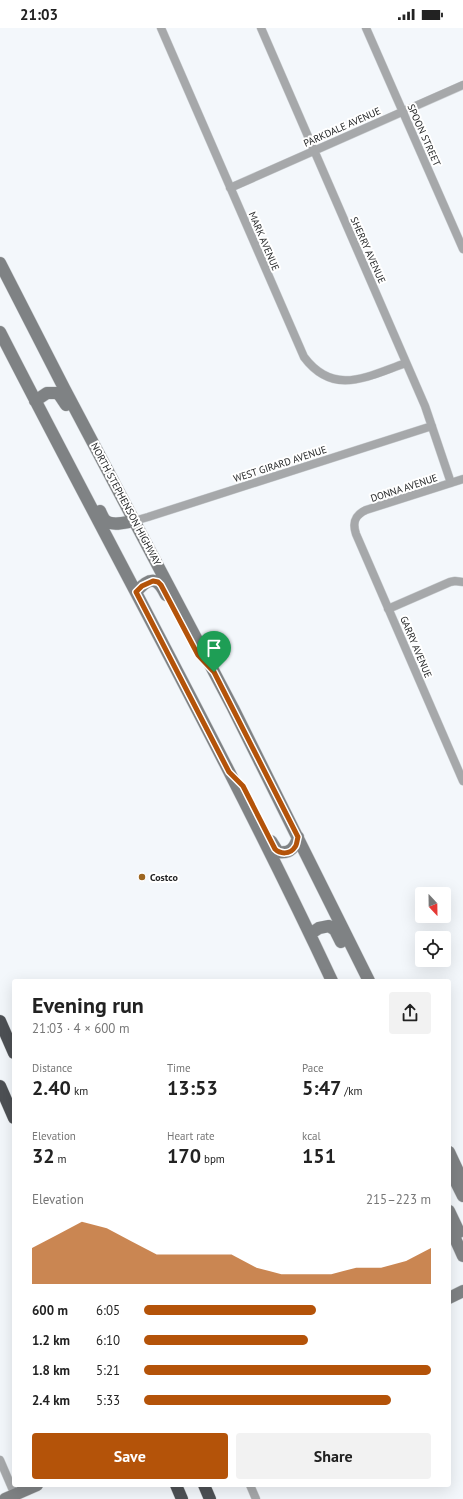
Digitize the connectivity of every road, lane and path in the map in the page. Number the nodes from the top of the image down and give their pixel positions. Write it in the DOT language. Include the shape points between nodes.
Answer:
graph roads {
  1 [pos="160,28"];
  2 [pos="261,28"];
  3 [pos="366,28"];
  4 [pos="463,85"];
  5 [pos="403,111"];
  6 [pos="314,150"];
  7 [pos="230,188"];
  8 [pos="463,249"];
  9 [pos="0,263"];
  10 [pos="0,332"];
  11 [pos="406,362"];
  12 [pos="36,401"];
  13 [pos="432,426"];
  14 [pos="57,443"];
  15 [pos="463,479"];
  16 [pos="114,482"];
  17 [pos="451,483"];
  18 [pos="134,520"];
  19 [pos="355,520"];
  20 [pos="463,582"];
  21 [pos="136,592"];
  22 [pos="388,609"];
  23 [pos="214,672"];
  24 [pos="229,772"];
  25 [pos="463,781"];
  26 [pos="298,837"];
  27 [pos="310,934"];
  28 [pos="357,956"];
  29 [pos="331,979"];
  30 [pos="368,979"];
  31 [pos="0,1021"];
  32 [pos="12,1048"];
  33 [pos="0,1086"];
  34 [pos="12,1113"];
  35 [pos="451,1156"];
  36 [pos="451,1171"];
  37 [pos="463,1182"];
  38 [pos="463,1196"];
  39 [pos="451,1215"];
  40 [pos="451,1229"];
  41 [pos="463,1241"];
  42 [pos="463,1256"];
  43 [pos="463,1291"];
  44 [pos="451,1297"];
  45 [pos="0,1460"];
  46 [pos="32,1487"];
  47 [pos="177,1487"];
  48 [pos="205,1487"];
  49 [pos="251,1487"];
  50 [pos="10,1497"];
  51 [pos="182,1499"];
  52 [pos="210,1499"];
  53 [pos="256,1499"];
  1 -- 7 [label="street, MARK AVENUE"];
  2 -- 6 [label="street, SHERRY AVENUE"];
  3 -- 5 [label="street, SPOON STREET"];
  4 -- 5 [label="street, PARKDALE AVENUE"];
  5 -- 6 [label="street, PARKDALE AVENUE"];
  5 -- 8 [label="street, SPOON STREET"];
  6 -- 7 [label="street, PARKDALE AVENUE"];
  6 -- 11 [label="street, SHERRY AVENUE"];
  7 -- 11 [label="street, MARK AVENUE" via="304,357 312,368 324,376 349,381"];
  9 -- 16 [label="main road, NORTH STEPHENSON HIGHWAY"];
  10 -- 12 [label="main road"];
  11 -- 13 [label="street, SHERRY AVENUE"];
  12 -- 14 [label="main road"];
  12 -- 16 [label="main road" via="51,392 60,396 98,465"];
  13 -- 17 [label="street, SHERRY AVENUE"];
  13 -- 18 [label="street, WEST GIRARD AVENUE" via="148,518"];
  14 -- 18 [label="main road" via="71,456 105,520 113,524"];
  14 -- 21 [label="main road"];
  15 -- 17 [label="street, DONNA AVENUE"];
  16 -- 18 [label="main road, NORTH STEPHENSON HIGHWAY"];
  17 -- 19 [label="street, DONNA AVENUE" via="366,510"];
  18 -- 23 [label="main road, NORTH STEPHENSON HIGHWAY"];
  19 -- 22 [label="street, GARRY AVENUE" via="356,534"];
  20 -- 22 [label="street" via="450,582"];
  21 -- 23 [label="main road" via="147,582 158,582 161,585 198,655"];
  21 -- 24 [label="main road"];
  22 -- 25 [label="street, GARRY AVENUE"];
  23 -- 26 [label="main road, NORTH STEPHENSON HIGHWAY"];
  24 -- 26 [label="main road" via="243,786 278,852 284,853 296,847"];
  24 -- 27 [label="main road"];
  26 -- 28 [label="main road, NORTH STEPHENSON HIGHWAY"];
  27 -- 28 [label="main road" via="323,926 330,926 347,953"];
  27 -- 29 [label="main road"];
  28 -- 30 [label="main road, NORTH STEPHENSON HIGHWAY"];
  31 -- 32 [label="highway"];
  33 -- 34 [label="highway"];
  35 -- 37 [label="main road"];
  36 -- 38 [label="main road"];
  39 -- 41 [label="main road"];
  40 -- 42 [label="main road"];
  43 -- 44 [label="main road"];
  45 -- 50 [label="street"];
  46 -- 50 [label="main road"];
  47 -- 51 [label="highway"];
  48 -- 52 [label="highway"];
  49 -- 53 [label="street"];
}
